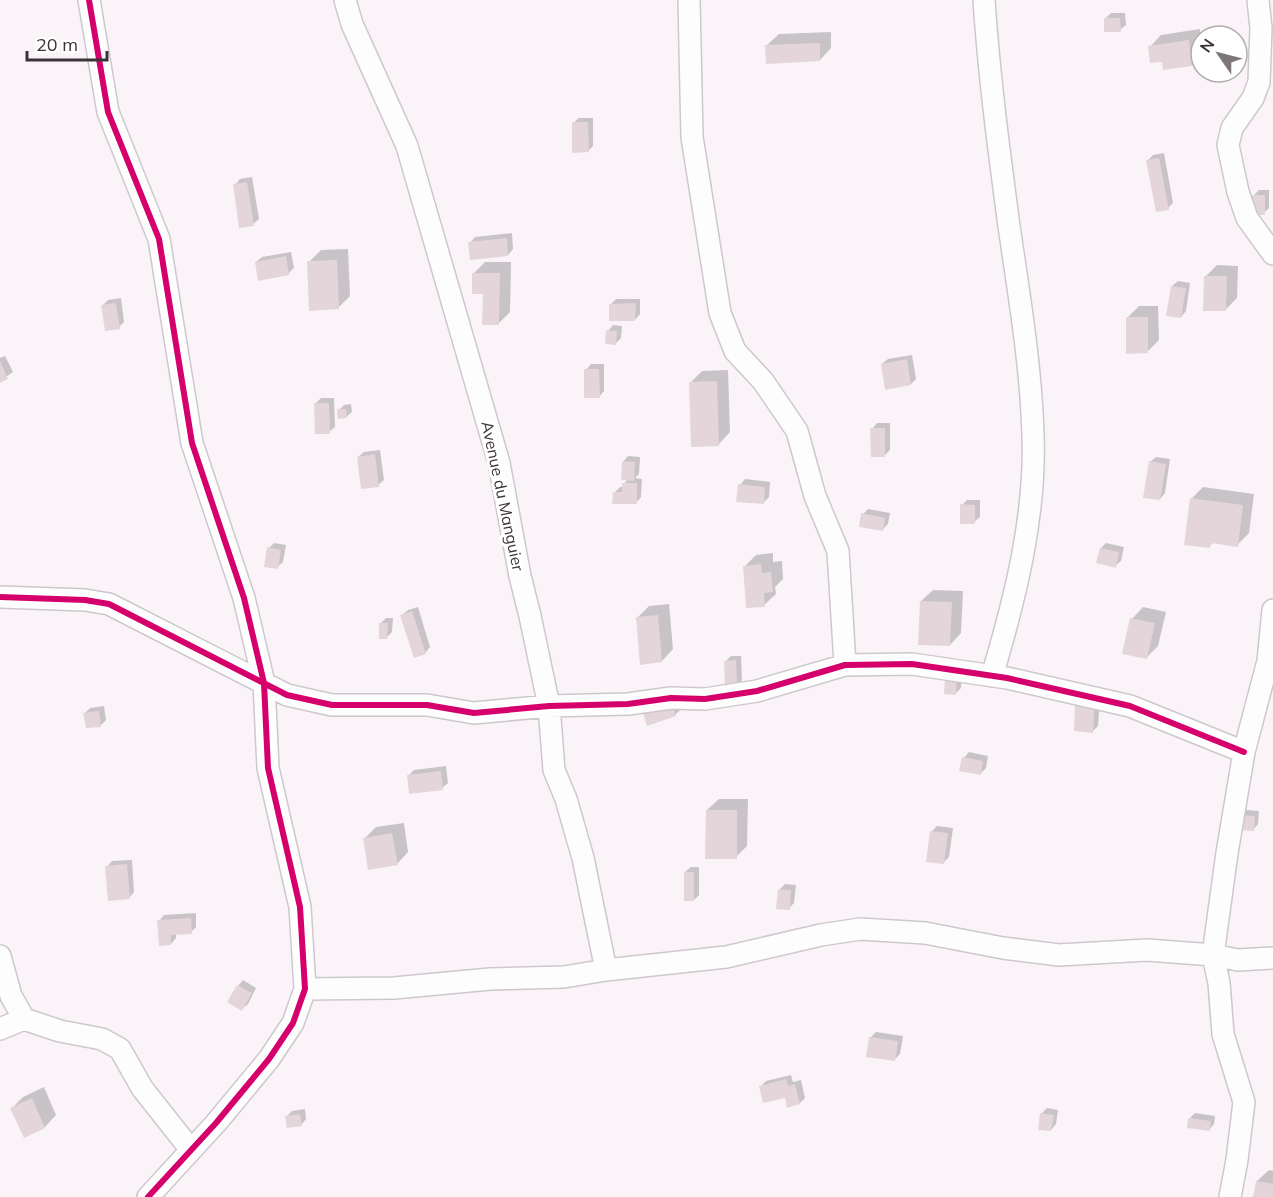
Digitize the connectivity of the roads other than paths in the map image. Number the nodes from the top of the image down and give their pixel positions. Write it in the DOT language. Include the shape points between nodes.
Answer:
graph roads {
  1 [pos="89,0"];
  2 [pos="345,0"];
  3 [pos="689,0"];
  4 [pos="984,0"];
  5 [pos="1258,0"];
  6 [pos="1273,254"];
  7 [pos="0,597"];
  8 [pos="1273,610"];
  9 [pos="1270,661"];
  10 [pos="845,665"];
  11 [pos="992,676"];
  12 [pos="264,683"];
  13 [pos="549,706"];
  14 [pos="1244,752"];
  15 [pos="1214,955"];
  16 [pos="0,956"];
  17 [pos="1273,958"];
  18 [pos="606,970"];
  19 [pos="305,989"];
  20 [pos="24,1019"];
  21 [pos="0,1029"];
  22 [pos="191,1150"];
  23 [pos="148,1197"];
  24 [pos="1230,1197"];
  1 -- 12 [label="street" via="108,112 159,239 192,443 244,598"];
  2 -- 13 [label="street, Avenue du Manguier" via="407,146 496,452"];
  3 -- 10 [label="street" via="692,137 720,313 735,351 763,381 797,432 815,496 838,551"];
  4 -- 11 [label="street" via="988,66 1022,319 1033,436 1029,519 1011,612"];
  5 -- 6 [label="street" via="1259,82 1232,128 1228,145 1247,218"];
  7 -- 12 [label="street" via="109,604"];
  8 -- 9 [label="street"];
  9 -- 14 [label="street"];
  10 -- 11 [label="street" via="912,664"];
  10 -- 13 [label="street" via="758,691 705,699"];
  11 -- 14 [label="street" via="1130,706"];
  12 -- 13 [label="street" via="288,695 332,705 427,705 474,713"];
  12 -- 19 [label="street" via="268,768 300,907"];
  13 -- 18 [label="street, Avenue du Manguier" via="554,770 583,858"];
  14 -- 15 [label="street"];
  15 -- 17 [label="street" via="1238,960"];
  15 -- 18 [label="street" via="1147,950 1059,955 925,933 860,929 726,957"];
  15 -- 24 [label="street" via="1223,1034 1244,1102"];
  16 -- 20 [label="street" via="12,996"];
  18 -- 19 [label="street" via="564,977 394,988"];
  19 -- 22 [label="street" via="293,1023 269,1059"];
  20 -- 21 [label="street"];
  20 -- 22 [label="street" via="102,1039 120,1049 142,1088"];
  22 -- 23 [label="street"];
}
